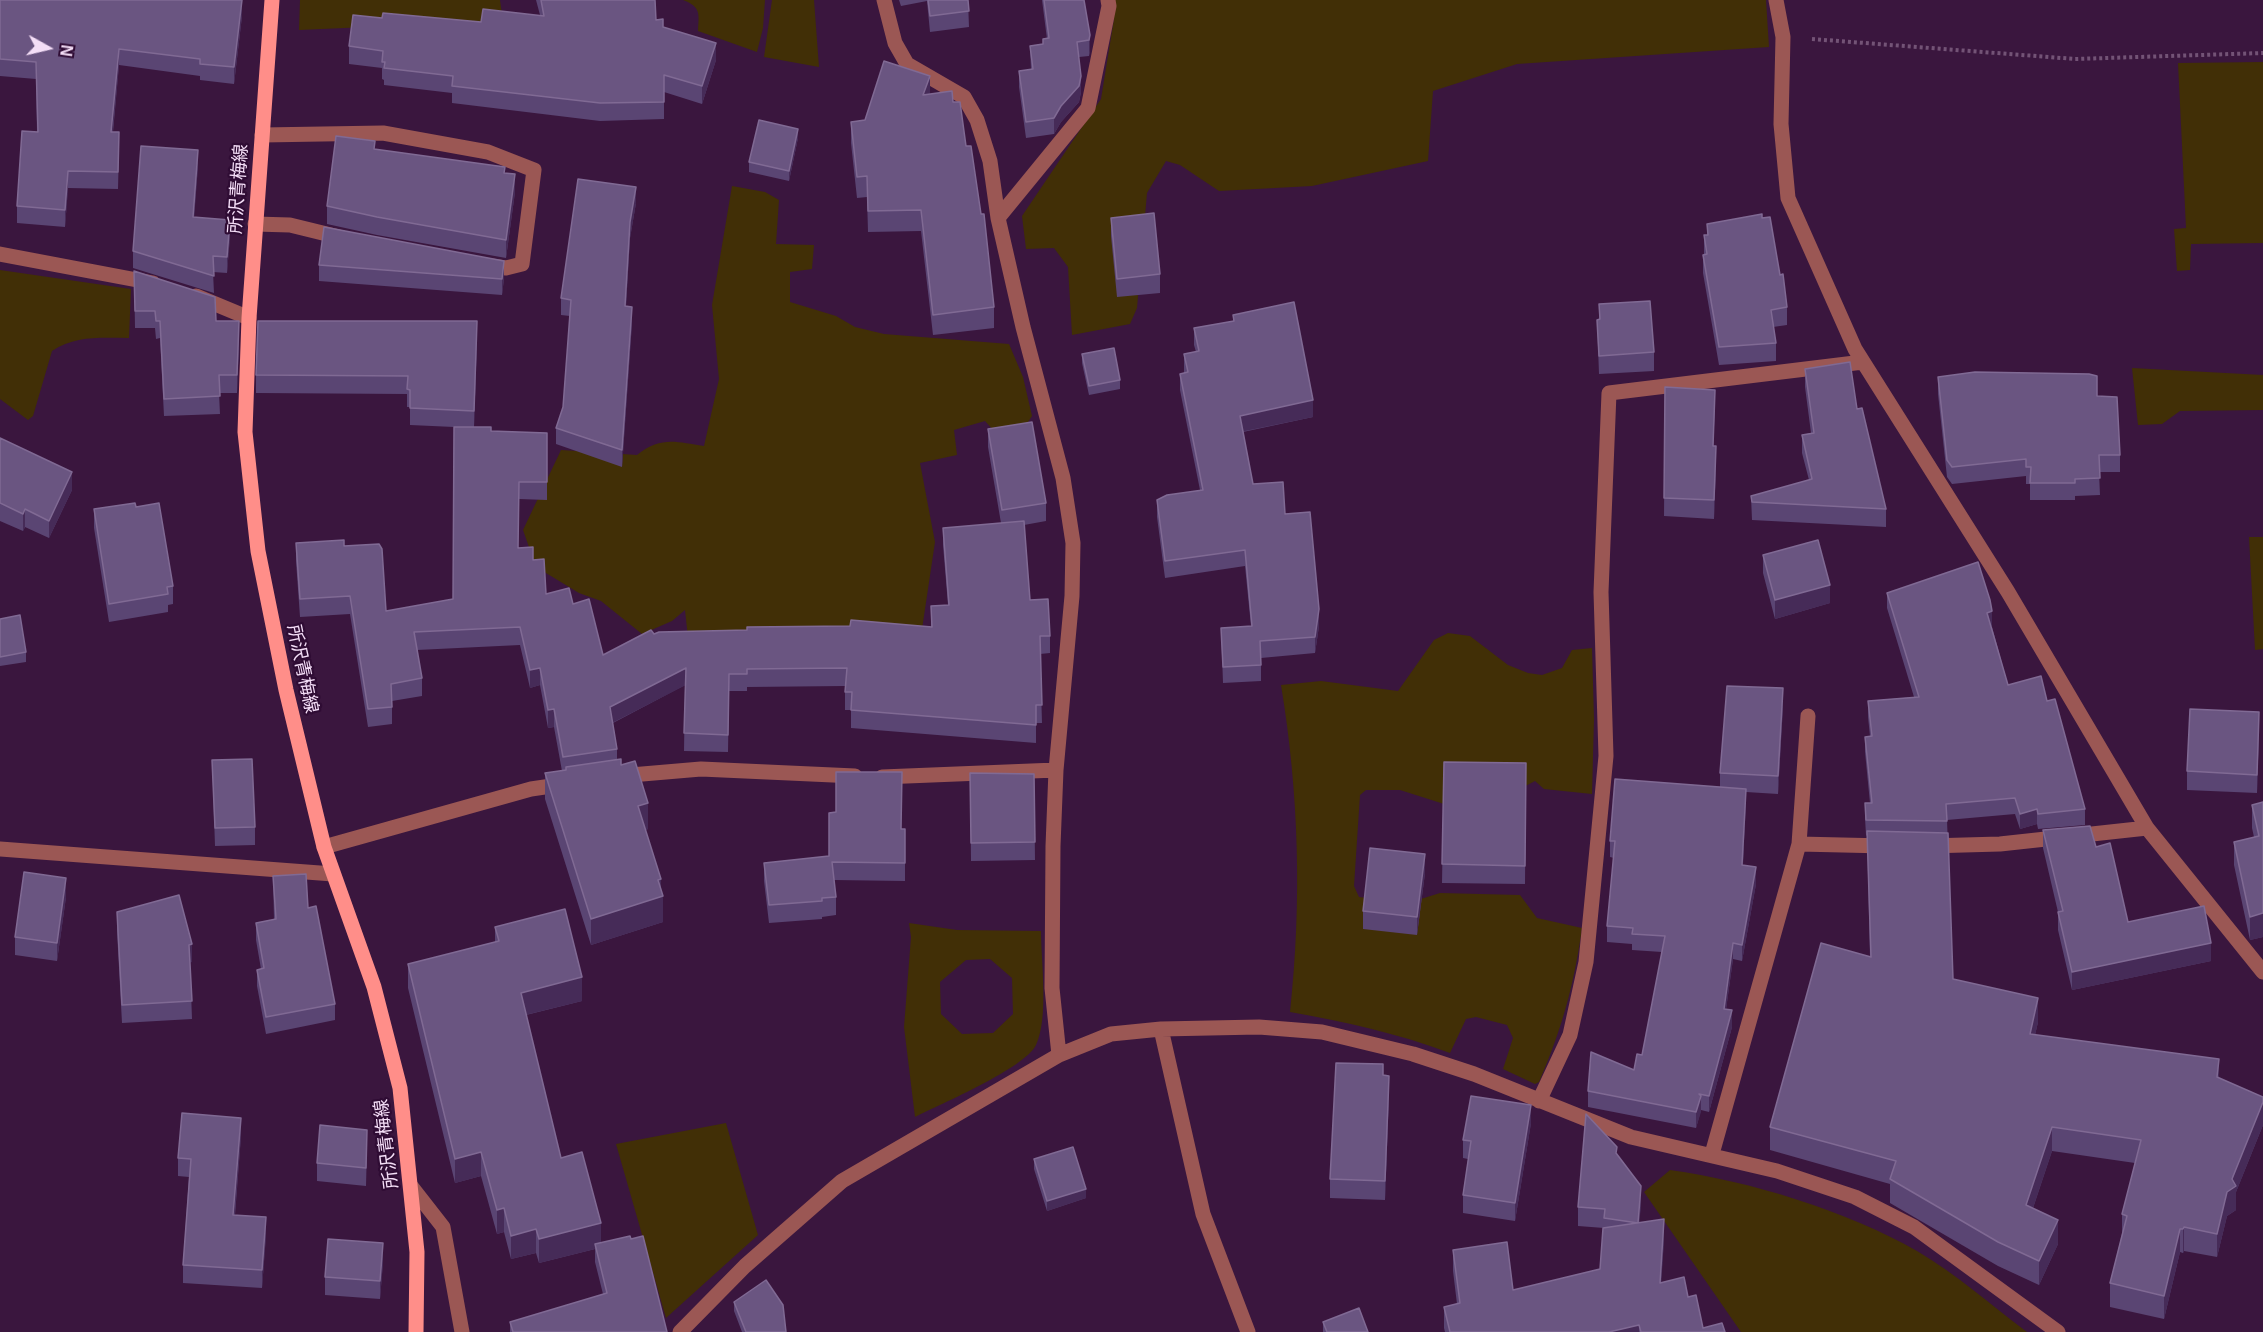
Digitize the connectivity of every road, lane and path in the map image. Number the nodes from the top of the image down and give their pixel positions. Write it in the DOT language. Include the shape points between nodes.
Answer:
graph roads {
  1 [pos="272,0"];
  2 [pos="885,0"];
  3 [pos="1108,0"];
  4 [pos="1776,0"];
  5 [pos="1783,37"];
  6 [pos="2263,53"];
  7 [pos="262,135"];
  8 [pos="998,218"];
  9 [pos="255,224"];
  10 [pos="354,240"];
  11 [pos="0,254"];
  12 [pos="473,263"];
  13 [pos="163,286"];
  14 [pos="185,292"];
  15 [pos="249,318"];
  16 [pos="1863,362"];
  17 [pos="1808,716"];
  18 [pos="1056,770"];
  19 [pos="600,779"];
  20 [pos="577,782"];
  21 [pos="2147,828"];
  22 [pos="1799,844"];
  23 [pos="324,847"];
  24 [pos="0,849"];
  25 [pos="333,874"];
  26 [pos="2263,972"];
  27 [pos="1161,1029"];
  28 [pos="1059,1055"];
  29 [pos="1539,1101"];
  30 [pos="1712,1154"];
  31 [pos="411,1186"];
  32 [pos="416,1332"];
  33 [pos="462,1332"];
  34 [pos="680,1332"];
  35 [pos="1248,1332"];
  36 [pos="2058,1332"];
  1 -- 7 [label="main road, 所沢青梅線"];
  2 -- 8 [label="street" via="895,43 907,64 964,97 977,120 990,161"];
  3 -- 8 [label="street" via="1088,108"];
  4 -- 5 [label="street"];
  5 -- 6 [label="path" via="2075,59"];
  5 -- 16 [label="street" via="1781,124 1788,198"];
  7 -- 9 [label="main road, 所沢青梅線"];
  7 -- 12 [label="street" via="383,133 488,152 534,170 522,264 506,268"];
  8 -- 18 [label="street" via="1063,478 1073,543"];
  9 -- 10 [label="street" via="290,225"];
  9 -- 15 [label="main road, 所沢青梅線"];
  11 -- 13 [label="street"];
  14 -- 15 [label="street"];
  15 -- 23 [label="main road, 所沢青梅線" via="245,432 258,551"];
  16 -- 21 [label="street" via="2008,592"];
  16 -- 29 [label="street" via="1609,393 1601,592 1606,756 1587,951 1570,1035"];
  17 -- 22 [label="street"];
  18 -- 19 [label="street" via="880,777 701,768"];
  18 -- 28 [label="street" via="1052,988"];
  20 -- 23 [label="street" via="531,789"];
  21 -- 22 [label="street" via="2000,844"];
  21 -- 26 [label="street"];
  22 -- 30 [label="street"];
  23 -- 25 [label="main road, 所沢青梅線"];
  24 -- 25 [label="street"];
  25 -- 31 [label="main road, 所沢青梅線" via="374,987 400,1088"];
  27 -- 28 [label="street" via="1111,1034"];
  27 -- 29 [label="street" via="1259,1027 1322,1032 1413,1054"];
  27 -- 35 [label="street" via="1203,1214"];
  28 -- 34 [label="street" via="842,1181 745,1266"];
  29 -- 30 [label="street" via="1631,1137"];
  30 -- 36 [label="street" via="1855,1197 1914,1227"];
  31 -- 32 [label="main road, 所沢青梅線" via="417,1252"];
  31 -- 33 [label="street" via="443,1227"];
}
